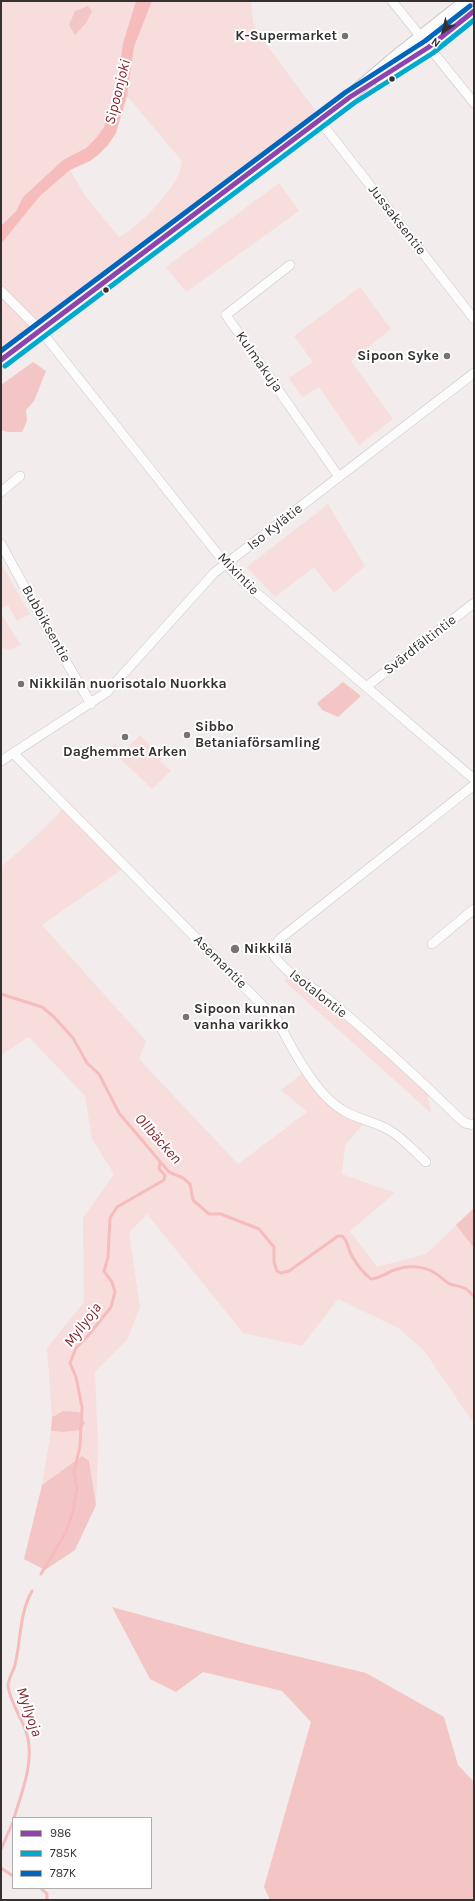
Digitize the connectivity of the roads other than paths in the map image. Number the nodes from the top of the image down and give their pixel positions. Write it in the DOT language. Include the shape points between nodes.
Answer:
graph roads {
  1 [pos="392,1"];
  2 [pos="466,1"];
  3 [pos="474,11"];
  4 [pos="421,37"];
  5 [pos="429,47"];
  6 [pos="350,97"];
  7 [pos="474,103"];
  8 [pos="320,121"];
  9 [pos="290,265"];
  10 [pos="1,291"];
  11 [pos="474,319"];
  12 [pos="41,331"];
  13 [pos="1,360"];
  14 [pos="474,373"];
  15 [pos="20,476"];
  16 [pos="339,477"];
  17 [pos="1,492"];
  18 [pos="1,544"];
  19 [pos="226,564"];
  20 [pos="474,603"];
  21 [pos="366,687"];
  22 [pos="92,704"];
  23 [pos="13,753"];
  24 [pos="1,761"];
  25 [pos="474,779"];
  26 [pos="474,785"];
  27 [pos="474,909"];
  28 [pos="432,944"];
  29 [pos="474,1125"];
  30 [pos="426,1162"];
  1 -- 4 [label="street"];
  2 -- 4 [label="street"];
  3 -- 5 [label="street"];
  4 -- 5 [label="street"];
  4 -- 6 [label="street"];
  5 -- 6 [label="street"];
  5 -- 7 [label="street"];
  6 -- 8 [label="street"];
  8 -- 11 [label="street, Jussaksentie"];
  8 -- 12 [label="street"];
  9 -- 16 [label="street, Kulmakuja" via="226,315"];
  10 -- 12 [label="street, Mixintie"];
  12 -- 13 [label="street"];
  12 -- 19 [label="street, Mixintie"];
  14 -- 16 [label="street, Iso Kylätie"];
  15 -- 17 [label="street"];
  16 -- 19 [label="street, Iso Kylätie"];
  18 -- 22 [label="street, Bubbiksentie"];
  19 -- 21 [label="street, Mixintie" via="251,589"];
  19 -- 22 [label="street, Iso Kylätie" via="214,573 113,687"];
  20 -- 21 [label="street, Svärdfältintie"];
  21 -- 25 [label="street, Mixintie"];
  22 -- 23 [label="street, Iso Kylätie"];
  23 -- 24 [label="street, Iso Kylätie"];
  23 -- 30 [label="street, Asemantie" via="277,1020 319,1090 346,1113 388,1129"];
  26 -- 29 [label="street, Isotalontie" via="281,938 274,946 273,954 283,966 325,997 415,1074 465,1123"];
  27 -- 28 [label="street"];
}
